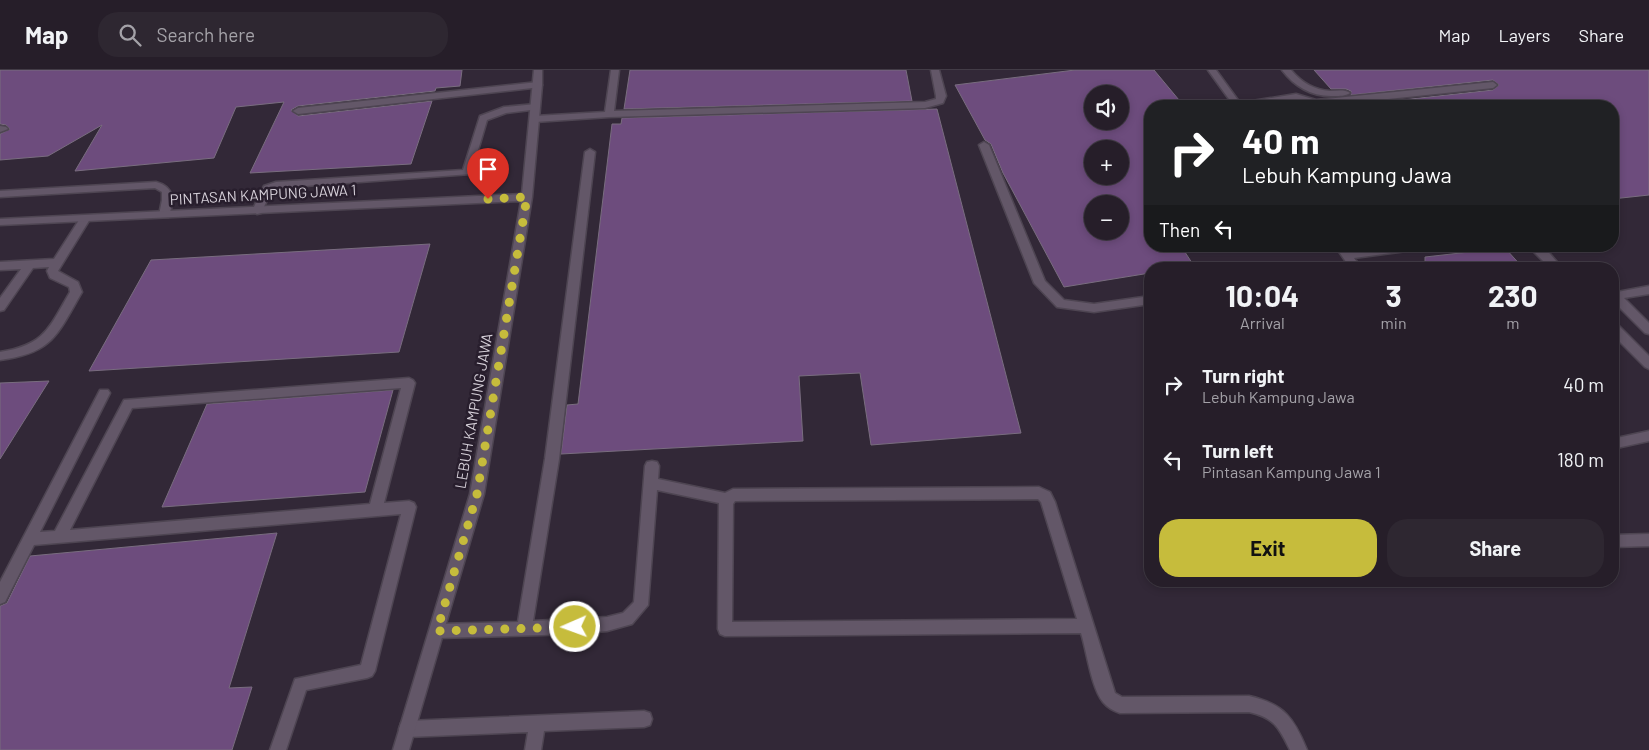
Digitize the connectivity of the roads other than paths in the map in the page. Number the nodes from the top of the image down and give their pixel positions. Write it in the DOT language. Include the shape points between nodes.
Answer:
graph roads {
  1 [pos="538,70"];
  2 [pos="615,70"];
  3 [pos="935,70"];
  4 [pos="1212,70"];
  5 [pos="1286,70"];
  6 [pos="538,85"];
  7 [pos="1493,85"];
  8 [pos="1371,91"];
  9 [pos="1234,100"];
  10 [pos="1282,100"];
  11 [pos="1304,100"];
  12 [pos="1350,100"];
  13 [pos="298,111"];
  14 [pos="535,113"];
  15 [pos="609,114"];
  16 [pos="984,145"];
  17 [pos="590,152"];
  18 [pos="0,194"];
  19 [pos="527,197"];
  20 [pos="257,211"];
  21 [pos="164,215"];
  22 [pos="85,219"];
  23 [pos="0,222"];
  24 [pos="1542,252"];
  25 [pos="1551,262"];
  26 [pos="57,263"];
  27 [pos="30,264"];
  28 [pos="0,266"];
  29 [pos="1649,290"];
  30 [pos="1619,295"];
  31 [pos="1619,300"];
  32 [pos="1144,301"];
  33 [pos="0,307"];
  34 [pos="1649,330"];
  35 [pos="1619,333"];
  36 [pos="0,356"];
  37 [pos="1649,364"];
  38 [pos="104,393"];
  39 [pos="1649,436"];
  40 [pos="1619,442"];
  41 [pos="652,466"];
  42 [pos="651,482"];
  43 [pos="727,498"];
  44 [pos="376,510"];
  45 [pos="59,537"];
  46 [pos="30,540"];
  47 [pos="1649,540"];
  48 [pos="1619,541"];
  49 [pos="0,597"];
  50 [pos="1087,626"];
  51 [pos="524,629"];
  52 [pos="437,631"];
  53 [pos="644,719"];
  54 [pos="537,724"];
  55 [pos="407,729"];
  56 [pos="278,750"];
  57 [pos="401,750"];
  58 [pos="533,750"];
  59 [pos="1299,750"];
  1 -- 6 [label="street, LEBUH KAMPUNG JAWA"];
  2 -- 15 [label="street"];
  3 -- 15 [label="street" via="942,96 940,100 924,105"];
  4 -- 9 [label="street"];
  5 -- 8 [label="street" via="1296,83 1316,92"];
  6 -- 13 [label="street"];
  6 -- 14 [label="street, LEBUH KAMPUNG JAWA"];
  7 -- 12 [label="street"];
  10 -- 11 [label="street"];
  14 -- 15 [label="street"];
  14 -- 19 [label="street, LEBUH KAMPUNG JAWA"];
  14 -- 20 [label="street" via="504,110 482,118 467,172 462,174 276,185 268,188"];
  16 -- 32 [label="street" via="1040,283 1061,304 1094,308"];
  17 -- 51 [label="street" via="552,459"];
  18 -- 21 [label="street" via="156,185 167,191"];
  19 -- 20 [label="street, PINTASAN KAMPUNG JAWA 1"];
  19 -- 52 [label="street, LEBUH KAMPUNG JAWA" via="477,494"];
  20 -- 21 [label="street, PINTASAN KAMPUNG JAWA 1"];
  21 -- 22 [label="street, PINTASAN KAMPUNG JAWA 1"];
  22 -- 23 [label="street, PINTASAN KAMPUNG JAWA 1"];
  22 -- 26 [label="street"];
  24 -- 25 [label="street"];
  26 -- 27 [label="street"];
  26 -- 36 [label="street" via="52,271 54,275 74,285 76,292 47,340 25,353"];
  27 -- 28 [label="street"];
  27 -- 33 [label="street"];
  29 -- 30 [label="street"];
  31 -- 34 [label="street"];
  35 -- 37 [label="street"];
  38 -- 46 [label="street"];
  39 -- 40 [label="street"];
  41 -- 42 [label="street"];
  42 -- 43 [label="street"];
  42 -- 51 [label="street" via="640,605 632,615 607,624"];
  43 -- 50 [label="street" via="733,495 1044,496"];
  43 -- 50 [label="street" via="725,630"];
  44 -- 45 [label="street"];
  44 -- 45 [label="street" via="409,383 128,403"];
  44 -- 56 [label="street" via="409,507 367,671 300,684"];
  45 -- 46 [label="street"];
  46 -- 49 [label="street"];
  47 -- 48 [label="street"];
  50 -- 59 [label="street" via="1104,688 1109,698 1120,705 1263,706 1276,712"];
  51 -- 52 [label="street"];
  52 -- 55 [label="street, LEBUH KAMPUNG JAWA"];
  53 -- 54 [label="street"];
  54 -- 55 [label="street"];
  54 -- 58 [label="street"];
  55 -- 57 [label="street, LEBUH KAMPUNG JAWA"];
}
